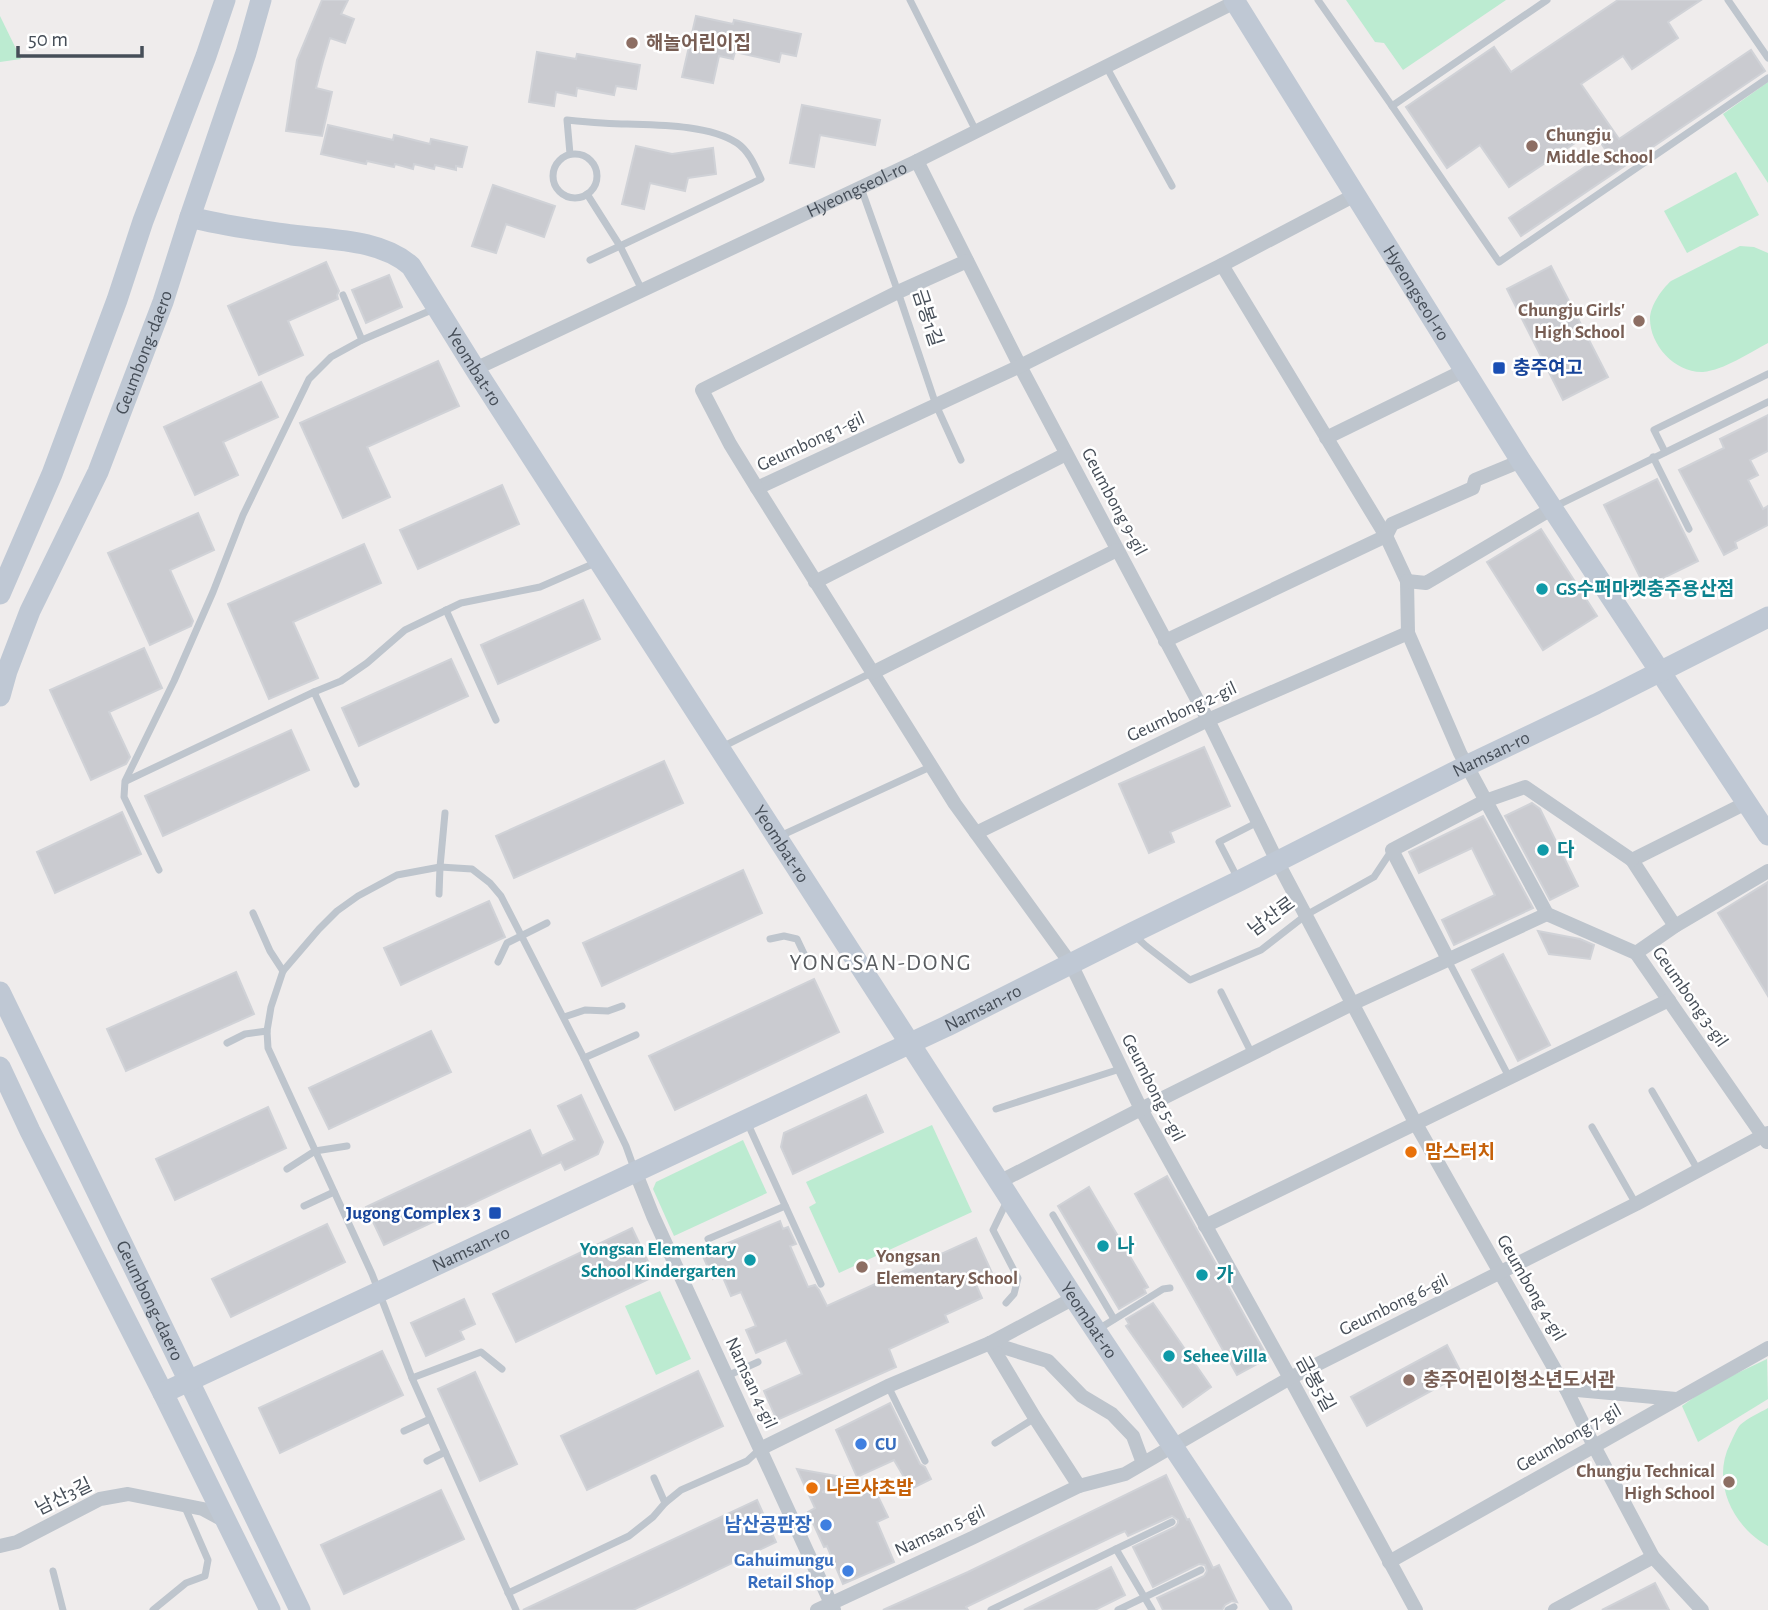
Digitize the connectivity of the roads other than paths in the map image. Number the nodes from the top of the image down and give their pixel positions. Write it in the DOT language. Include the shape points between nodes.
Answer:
graph roads {
  1 [pos="225,0"];
  2 [pos="261,0"];
  3 [pos="910,0"];
  4 [pos="1318,0"];
  5 [pos="1547,0"];
  6 [pos="1728,0"];
  7 [pos="1234,1"];
  8 [pos="1768,58"];
  9 [pos="1107,68"];
  10 [pos="1768,78"];
  11 [pos="1392,106"];
  12 [pos="977,132"];
  13 [pos="570,154"];
  14 [pos="917,162"];
  15 [pos="1172,186"];
  16 [pos="861,188"];
  17 [pos="587,194"];
  18 [pos="1355,195"];
  19 [pos="190,217"];
  20 [pos="620,246"];
  21 [pos="590,260"];
  22 [pos="967,261"];
  23 [pos="1222,265"];
  24 [pos="642,290"];
  25 [pos="898,292"];
  26 [pos="343,295"];
  27 [pos="437,307"];
  28 [pos="362,340"];
  29 [pos="1020,366"];
  30 [pos="475,369"];
  31 [pos="1465,370"];
  32 [pos="1768,374"];
  33 [pos="1768,402"];
  34 [pos="936,405"];
  35 [pos="1326,438"];
  36 [pos="1665,452"];
  37 [pos="1066,454"];
  38 [pos="1653,457"];
  39 [pos="961,460"];
  40 [pos="1521,461"];
  41 [pos="757,488"];
  42 [pos="1553,508"];
  43 [pos="1689,529"];
  44 [pos="1386,536"];
  45 [pos="1117,550"];
  46 [pos="599,561"];
  47 [pos="1408,581"];
  48 [pos="816,582"];
  49 [pos="0,594"];
  50 [pos="446,610"];
  51 [pos="1768,617"];
  52 [pos="1408,633"];
  53 [pos="1165,641"];
  54 [pos="1661,672"];
  55 [pos="872,673"];
  56 [pos="314,692"];
  57 [pos="0,696"];
  58 [pos="496,720"];
  59 [pos="1208,720"];
  60 [pos="719,748"];
  61 [pos="1466,766"];
  62 [pos="930,767"];
  63 [pos="125,781"];
  64 [pos="356,783"];
  65 [pos="1485,801"];
  66 [pos="1748,802"];
  67 [pos="446,813"];
  68 [pos="1258,822"];
  69 [pos="976,832"];
  70 [pos="1768,835"];
  71 [pos="776,838"];
  72 [pos="1392,850"];
  73 [pos="1632,860"];
  74 [pos="1277,861"];
  75 [pos="440,867"];
  76 [pos="159,870"];
  77 [pos="1768,871"];
  78 [pos="1239,881"];
  79 [pos="439,894"];
  80 [pos="253,914"];
  81 [pos="1547,914"];
  82 [pos="1306,915"];
  83 [pos="547,923"];
  84 [pos="1675,926"];
  85 [pos="1132,933"];
  86 [pos="522,935"];
  87 [pos="770,939"];
  88 [pos="1636,953"];
  89 [pos="806,958"];
  90 [pos="1448,959"];
  91 [pos="498,962"];
  92 [pos="1071,964"];
  93 [pos="284,971"];
  94 [pos="0,992"];
  95 [pos="1222,992"];
  96 [pos="1670,1000"];
  97 [pos="1352,1004"];
  98 [pos="622,1006"];
  99 [pos="564,1017"];
  100 [pos="267,1031"];
  101 [pos="636,1035"];
  102 [pos="227,1044"];
  103 [pos="909,1044"];
  104 [pos="1252,1054"];
  105 [pos="584,1058"];
  106 [pos="0,1066"];
  107 [pos="1120,1069"];
  108 [pos="1509,1077"];
  109 [pos="1652,1091"];
  110 [pos="996,1109"];
  111 [pos="1140,1109"];
  112 [pos="746,1120"];
  113 [pos="1416,1124"];
  114 [pos="1592,1127"];
  115 [pos="1766,1137"];
  116 [pos="347,1146"];
  117 [pos="315,1151"];
  118 [pos="287,1169"];
  119 [pos="1698,1170"];
  120 [pos="635,1171"];
  121 [pos="1004,1190"];
  122 [pos="334,1192"];
  123 [pos="1636,1204"];
  124 [pos="304,1206"];
  125 [pos="785,1206"];
  126 [pos="1053,1214"];
  127 [pos="1205,1226"];
  128 [pos="708,1239"];
  129 [pos="1500,1273"];
  130 [pos="821,1284"];
  131 [pos="1170,1288"];
  132 [pos="379,1292"];
  133 [pos="1074,1298"];
  134 [pos="1006,1303"];
  135 [pos="1105,1325"];
  136 [pos="990,1343"];
  137 [pos="1768,1348"];
  138 [pos="758,1362"];
  139 [pos="502,1368"];
  140 [pos="727,1376"];
  141 [pos="412,1378"];
  142 [pos="1290,1378"];
  143 [pos="188,1380"];
  144 [pos="888,1386"];
  145 [pos="1566,1389"];
  146 [pos="163,1393"];
  147 [pos="1676,1399"];
  148 [pos="1035,1418"];
  149 [pos="430,1419"];
  150 [pos="404,1431"];
  151 [pos="995,1443"];
  152 [pos="1594,1446"];
  153 [pos="1173,1447"];
  154 [pos="760,1449"];
  155 [pos="445,1452"];
  156 [pos="427,1461"];
  157 [pos="925,1461"];
  158 [pos="1143,1463"];
  159 [pos="653,1478"];
  160 [pos="1079,1486"];
  161 [pos="665,1503"];
  162 [pos="184,1505"];
  163 [pos="227,1521"];
  164 [pos="1172,1522"];
  165 [pos="0,1546"];
  166 [pos="1116,1549"];
  167 [pos="1653,1557"];
  168 [pos="1389,1562"];
  169 [pos="1201,1570"];
  170 [pos="53,1571"];
  171 [pos="508,1593"];
  172 [pos="1144,1597"];
  173 [pos="833,1607"];
  174 [pos="63,1610"];
  175 [pos="153,1610"];
  176 [pos="270,1610"];
  177 [pos="300,1610"];
  178 [pos="516,1610"];
  179 [pos="817,1610"];
  180 [pos="991,1610"];
  181 [pos="1118,1610"];
  182 [pos="1152,1610"];
  183 [pos="1282,1610"];
  184 [pos="1416,1610"];
  185 [pos="1555,1610"];
  186 [pos="1702,1610"];
  1 -- 49 [label="street" via="75,412"];
  2 -- 19 [label="street, Geumbong-daero"];
  3 -- 12 [label="lane"];
  4 -- 11 [label="lane"];
  5 -- 11 [label="lane"];
  6 -- 8 [label="lane"];
  7 -- 9 [label="street, Hyeongseol-ro"];
  7 -- 18 [label="street, Hyeongseol-ro"];
  9 -- 12 [label="street, Hyeongseol-ro"];
  9 -- 15 [label="lane"];
  10 -- 11 [label="lane" via="1499,262"];
  12 -- 14 [label="street, Hyeongseol-ro"];
  13 -- 17 [label="lane" via="584,156 595,167 596,182"];
  13 -- 17 [label="lane" via="554,167 556,187 574,198"];
  13 -- 20 [label="lane" via="567,120 654,124 715,133 750,156 761,179"];
  14 -- 16 [label="street, Hyeongseol-ro"];
  14 -- 22 [label="street, Geumbong 9-gil"];
  16 -- 24 [label="street, Hyeongseol-ro"];
  16 -- 25 [label="lane, 금봉1길"];
  17 -- 20 [label="lane"];
  18 -- 23 [label="street, Geumbong 1-gil"];
  18 -- 31 [label="street, Hyeongseol-ro"];
  19 -- 27 [label="street, Yeombat-ro" via="223,226 372,245 411,266"];
  19 -- 57 [label="street, Geumbong-daero" via="163,302 97,472 30,611"];
  20 -- 21 [label="lane"];
  20 -- 24 [label="lane"];
  22 -- 25 [label="street"];
  22 -- 29 [label="street, Geumbong 9-gil"];
  23 -- 29 [label="street, Geumbong 1-gil"];
  23 -- 35 [label="street"];
  24 -- 30 [label="street, Hyeongseol-ro"];
  25 -- 34 [label="lane, 금봉1길"];
  25 -- 41 [label="street, 금봉1길" via="702,390"];
  26 -- 28 [label="lane"];
  27 -- 28 [label="lane"];
  27 -- 30 [label="street, Yeombat-ro"];
  28 -- 63 [label="lane" via="331,357 309,379"];
  29 -- 34 [label="street, Geumbong 1-gil"];
  29 -- 37 [label="street, Geumbong 9-gil"];
  30 -- 46 [label="street, Yeombat-ro"];
  31 -- 35 [label="street"];
  31 -- 40 [label="street, Hyeongseol-ro"];
  32 -- 36 [label="lane" via="1654,430"];
  33 -- 36 [label="lane"];
  34 -- 39 [label="lane, 금봉1길"];
  34 -- 41 [label="street, Geumbong 1-gil"];
  35 -- 44 [label="street"];
  36 -- 38 [label="lane"];
  37 -- 45 [label="street, Geumbong 9-gil"];
  37 -- 48 [label="street"];
  38 -- 42 [label="lane"];
  38 -- 43 [label="lane"];
  40 -- 42 [label="street, Hyeongseol-ro"];
  40 -- 44 [label="street" via="1475,480 1474,488 1392,524"];
  41 -- 48 [label="street, Geumbong 1-gil"];
  42 -- 47 [label="street" via="1426,583"];
  42 -- 54 [label="street, Hyeongseol-ro"];
  44 -- 47 [label="street"];
  44 -- 53 [label="street"];
  45 -- 53 [label="street, Geumbong 9-gil"];
  45 -- 55 [label="street"];
  46 -- 50 [label="lane" via="540,587"];
  46 -- 60 [label="street, Yeombat-ro"];
  47 -- 52 [label="street"];
  48 -- 55 [label="street, Geumbong 1-gil"];
  50 -- 56 [label="lane" via="405,631 341,681"];
  50 -- 58 [label="lane"];
  51 -- 54 [label="street, Namsan-ro"];
  52 -- 59 [label="street, Geumbong 2-gil"];
  52 -- 61 [label="street"];
  53 -- 59 [label="street, Geumbong 9-gil"];
  54 -- 61 [label="street, Namsan-ro"];
  54 -- 66 [label="street, Hyeongseol-ro"];
  55 -- 60 [label="lane"];
  55 -- 62 [label="street, Geumbong 1-gil"];
  56 -- 63 [label="lane"];
  56 -- 64 [label="lane"];
  59 -- 68 [label="street, Geumbong 9-gil"];
  59 -- 69 [label="street, Geumbong 2-gil"];
  60 -- 71 [label="street, Yeombat-ro"];
  61 -- 65 [label="street"];
  61 -- 74 [label="street, Namsan-ro"];
  62 -- 69 [label="street, Geumbong 1-gil"];
  62 -- 71 [label="lane"];
  63 -- 76 [label="lane" via="124,797"];
  65 -- 72 [label="street, 남산로"];
  65 -- 73 [label="street, Namsan-ro" via="1525,787"];
  65 -- 81 [label="street"];
  66 -- 70 [label="street, Hyeongseol-ro"];
  66 -- 73 [label="street"];
  67 -- 75 [label="lane"];
  68 -- 74 [label="street, Geumbong 9-gil"];
  68 -- 78 [label="lane" via="1219,842"];
  69 -- 92 [label="street, Geumbong 1-gil"];
  71 -- 103 [label="street, Yeombat-ro"];
  72 -- 82 [label="lane, 남산로" via="1374,877"];
  72 -- 90 [label="street"];
  73 -- 84 [label="street"];
  74 -- 78 [label="street, Namsan-ro"];
  74 -- 82 [label="street, Geumbong 4-gil"];
  75 -- 79 [label="lane"];
  75 -- 86 [label="lane" via="472,869 490,883"];
  75 -- 93 [label="lane" via="397,875 358,896 318,929"];
  77 -- 84 [label="street"];
  78 -- 85 [label="street, Namsan-ro"];
  80 -- 93 [label="lane"];
  81 -- 88 [label="street, Geumbong 3-gil"];
  81 -- 90 [label="street"];
  82 -- 85 [label="lane, 남산로" via="1262,950 1189,980"];
  82 -- 97 [label="street, Geumbong 4-gil"];
  83 -- 86 [label="lane"];
  84 -- 88 [label="street"];
  85 -- 92 [label="street, Namsan-ro"];
  86 -- 91 [label="lane" via="507,943"];
  86 -- 99 [label="lane"];
  87 -- 89 [label="lane" via="797,939"];
  88 -- 96 [label="street, Geumbong 3-gil"];
  90 -- 97 [label="street"];
  90 -- 108 [label="lane"];
  92 -- 103 [label="street, Namsan-ro"];
  92 -- 107 [label="street, Geumbong 5-gil"];
  93 -- 100 [label="lane"];
  94 -- 143 [label="street, Geumbong-daero"];
  95 -- 104 [label="lane"];
  96 -- 108 [label="street"];
  96 -- 115 [label="street, Geumbong 3-gil"];
  97 -- 104 [label="street"];
  97 -- 113 [label="street, Geumbong 4-gil"];
  98 -- 99 [label="lane"];
  99 -- 105 [label="lane"];
  100 -- 102 [label="lane" via="245,1034"];
  100 -- 117 [label="lane" via="274,1065"];
  101 -- 105 [label="lane"];
  103 -- 112 [label="street, Namsan-ro"];
  103 -- 121 [label="street, Yeombat-ro"];
  104 -- 111 [label="street"];
  105 -- 120 [label="lane"];
  106 -- 146 [label="street, Geumbong-daero"];
  107 -- 110 [label="lane"];
  107 -- 111 [label="street, Geumbong 5-gil"];
  108 -- 113 [label="street"];
  109 -- 119 [label="lane"];
  111 -- 121 [label="street"];
  111 -- 127 [label="street, Geumbong 5-gil"];
  112 -- 120 [label="street, Namsan-ro"];
  112 -- 125 [label="lane"];
  113 -- 127 [label="street"];
  113 -- 129 [label="street, Geumbong 4-gil"];
  114 -- 123 [label="lane"];
  115 -- 119 [label="street, Geumbong 6-gil"];
  116 -- 117 [label="lane"];
  117 -- 118 [label="lane"];
  117 -- 122 [label="lane"];
  119 -- 123 [label="street, Geumbong 6-gil"];
  120 -- 132 [label="street, Namsan-ro"];
  120 -- 140 [label="street, Namsan 4-gil"];
  121 -- 133 [label="street, Yeombat-ro"];
  121 -- 134 [label="lane" via="993,1230 1018,1278"];
  122 -- 124 [label="lane"];
  122 -- 132 [label="lane"];
  123 -- 129 [label="street, Geumbong 6-gil"];
  125 -- 128 [label="lane"];
  125 -- 130 [label="lane"];
  126 -- 135 [label="lane"];
  127 -- 142 [label="street, 금봉5길"];
  129 -- 142 [label="street, Geumbong 6-gil"];
  129 -- 145 [label="street, Geumbong 4-gil"];
  131 -- 135 [label="lane"];
  132 -- 141 [label="lane"];
  132 -- 143 [label="street, Namsan-ro"];
  133 -- 135 [label="street, Yeombat-ro"];
  133 -- 136 [label="street"];
  135 -- 153 [label="street, Yeombat-ro"];
  136 -- 144 [label="street"];
  136 -- 148 [label="street"];
  136 -- 158 [label="street" via="1048,1362 1133,1436"];
  137 -- 147 [label="street, Geumbong 7-gil"];
  138 -- 140 [label="lane"];
  139 -- 141 [label="lane" via="481,1352"];
  140 -- 154 [label="street, Namsan 4-gil"];
  141 -- 149 [label="lane"];
  142 -- 153 [label="street, Geumbong 6-gil"];
  142 -- 168 [label="street, 금봉5길"];
  143 -- 146 [label="street, Namsan-ro"];
  143 -- 177 [label="street, Geumbong-daero"];
  144 -- 154 [label="street"];
  144 -- 157 [label="lane"];
  145 -- 147 [label="street"];
  145 -- 152 [label="street, Geumbong 4-gil"];
  146 -- 163 [label="street, Geumbong-daero"];
  147 -- 152 [label="street, Geumbong 7-gil"];
  148 -- 151 [label="lane"];
  148 -- 160 [label="street"];
  149 -- 150 [label="lane"];
  149 -- 155 [label="lane"];
  152 -- 167 [label="street, Geumbong 4-gil"];
  152 -- 168 [label="street, Geumbong 7-gil"];
  153 -- 158 [label="street, Namsan 5-gil"];
  153 -- 183 [label="street, Yeombat-ro"];
  154 -- 161 [label="lane" via="747,1461 681,1490"];
  154 -- 173 [label="street, Namsan 4-gil"];
  155 -- 156 [label="lane"];
  155 -- 171 [label="lane"];
  158 -- 160 [label="street, Namsan 5-gil" via="1125,1474"];
  159 -- 161 [label="lane"];
  160 -- 173 [label="street, Namsan 5-gil"];
  161 -- 171 [label="lane" via="629,1536"];
  162 -- 163 [label="street, 남산3길"];
  162 -- 165 [label="street, 남산3길" via="128,1494 100,1499 17,1542"];
  162 -- 175 [label="lane" via="208,1560 205,1576 186,1583"];
  163 -- 176 [label="street, Geumbong-daero"];
  164 -- 166 [label="lane"];
  166 -- 172 [label="lane"];
  166 -- 180 [label="lane"];
  167 -- 185 [label="street"];
  167 -- 186 [label="street, Geumbong 4-gil"];
  168 -- 184 [label="street"];
  169 -- 172 [label="lane"];
  170 -- 174 [label="lane"];
  171 -- 178 [label="lane"];
  172 -- 181 [label="lane"];
  172 -- 182 [label="lane"];
  173 -- 179 [label="street, Namsan 5-gil"];
}
